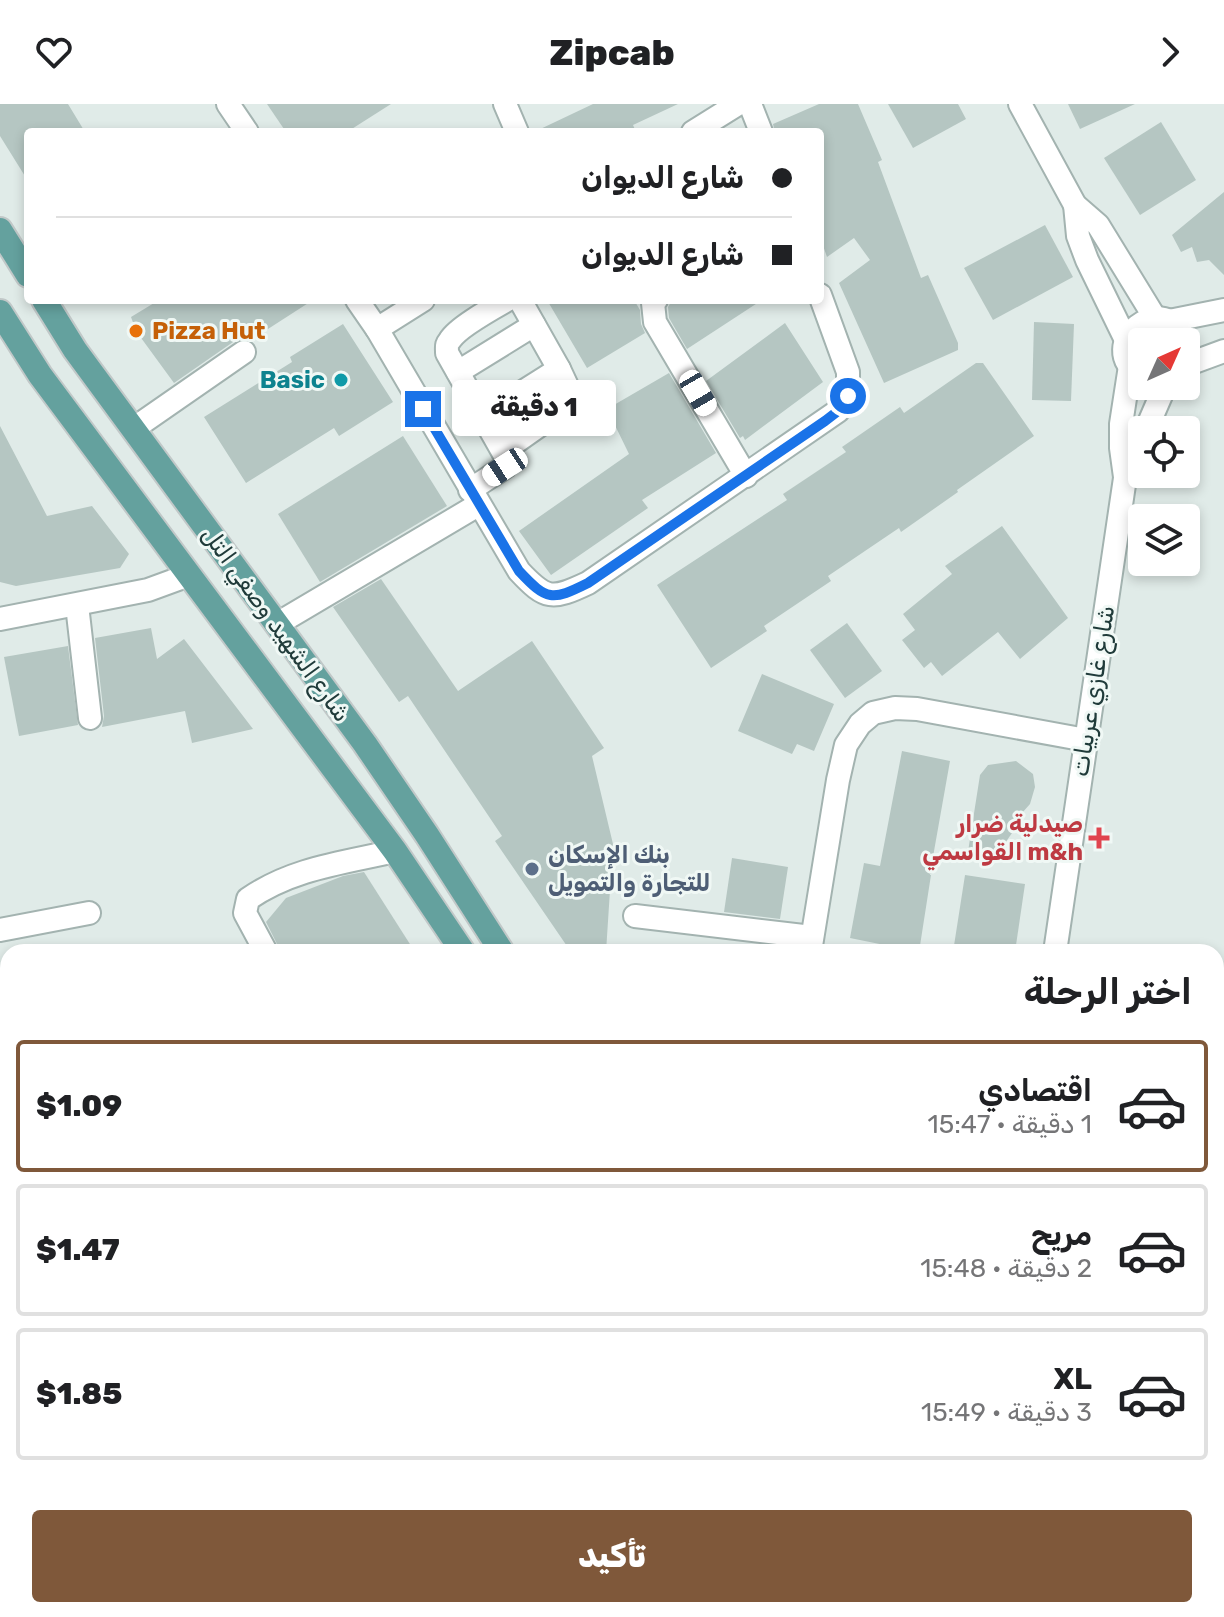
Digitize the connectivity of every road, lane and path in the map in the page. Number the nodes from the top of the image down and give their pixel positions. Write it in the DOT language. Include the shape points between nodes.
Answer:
graph roads {
  1 [pos="228,104"];
  2 [pos="505,104"];
  3 [pos="738,104"];
  4 [pos="750,104"];
  5 [pos="1020,104"];
  6 [pos="244,128"];
  7 [pos="515,128"];
  8 [pos="699,128"];
  9 [pos="759,128"];
  10 [pos="1075,205"];
  11 [pos="0,230"];
  12 [pos="24,269"];
  13 [pos="46,304"];
  14 [pos="360,304"];
  15 [pos="417,304"];
  16 [pos="500,304"];
  17 [pos="522,304"];
  18 [pos="653,304"];
  19 [pos="823,304"];
  20 [pos="1224,310"];
  21 [pos="0,312"];
  22 [pos="1162,320"];
  23 [pos="534,325"];
  24 [pos="1178,328"];
  25 [pos="377,329"];
  26 [pos="1126,340"];
  27 [pos="1224,351"];
  28 [pos="244,352"];
  29 [pos="1128,359"];
  30 [pos="1200,360"];
  31 [pos="559,369"];
  32 [pos="458,372"];
  33 [pos="1128,399"];
  34 [pos="483,417"];
  35 [pos="133,429"];
  36 [pos="503,451"];
  37 [pos="1128,471"];
  38 [pos="746,476"];
  39 [pos="1125,478"];
  40 [pos="474,497"];
  41 [pos="189,575"];
  42 [pos="77,605"];
  43 [pos="0,619"];
  44 [pos="277,624"];
  45 [pos="90,718"];
  46 [pos="1086,740"];
  47 [pos="395,851"];
  48 [pos="89,913"];
  49 [pos="635,916"];
  50 [pos="0,930"];
  51 [pos="262,944"];
  52 [pos="458,944"];
  53 [pos="497,944"];
  54 [pos="811,944"];
  55 [pos="1056,944"];
  1 -- 6 [label="street"];
  2 -- 7 [label="street"];
  3 -- 8 [label="street"];
  4 -- 9 [label="street"];
  5 -- 10 [label="street"];
  10 -- 22 [label="street" via="1098,225"];
  10 -- 26 [label="street" via="1078,236"];
  11 -- 12 [label="main road"];
  13 -- 35 [label="main road, شارع الشهيد وصفي التل"];
  14 -- 25 [label="street"];
  15 -- 25 [label="street"];
  16 -- 32 [label="street" via="451,338 447,353"];
  17 -- 23 [label="street"];
  18 -- 38 [label="street" via="655,322"];
  19 -- 38 [label="street" via="848,372 848,396 838,411"];
  20 -- 22 [label="street"];
  21 -- 41 [label="main road, شارع الشهيد وصفي التل" via="40,375"];
  22 -- 24 [label="street"];
  22 -- 26 [label="street" via="1143,321"];
  23 -- 31 [label="street"];
  23 -- 32 [label="street"];
  25 -- 40 [label="street"];
  26 -- 29 [label="street, شارع غازي عربيات"];
  27 -- 30 [label="street"];
  28 -- 35 [label="street"];
  31 -- 34 [label="street"];
  31 -- 36 [label="street" via="574,401"];
  32 -- 34 [label="street"];
  33 -- 39 [label="street, شارع غازي عربيات" via="1121,424"];
  34 -- 36 [label="street"];
  35 -- 44 [label="main road, شارع الشهيد وصفي التل"];
  36 -- 40 [label="street" via="505,467"];
  37 -- 39 [label="street, شارع غازي عربيات"];
  38 -- 40 [label="street" via="564,594 546,594 519,571"];
  39 -- 46 [label="street, شارع غازي عربيات"];
  40 -- 44 [label="street"];
  41 -- 42 [label="street"];
  41 -- 47 [label="main road, شارع الشهيد وصفي التل"];
  42 -- 43 [label="street"];
  42 -- 45 [label="street"];
  44 -- 53 [label="main road, شارع الشهيد وصفي التل" via="365,744"];
  46 -- 54 [label="street" via="917,709 873,713 846,745"];
  46 -- 55 [label="street, شارع غازي عربيات"];
  47 -- 51 [label="street" via="295,874 263,888 248,899 245,913"];
  47 -- 52 [label="main road, شارع الشهيد وصفي التل"];
  48 -- 50 [label="street"];
  49 -- 54 [label="street"];
}
